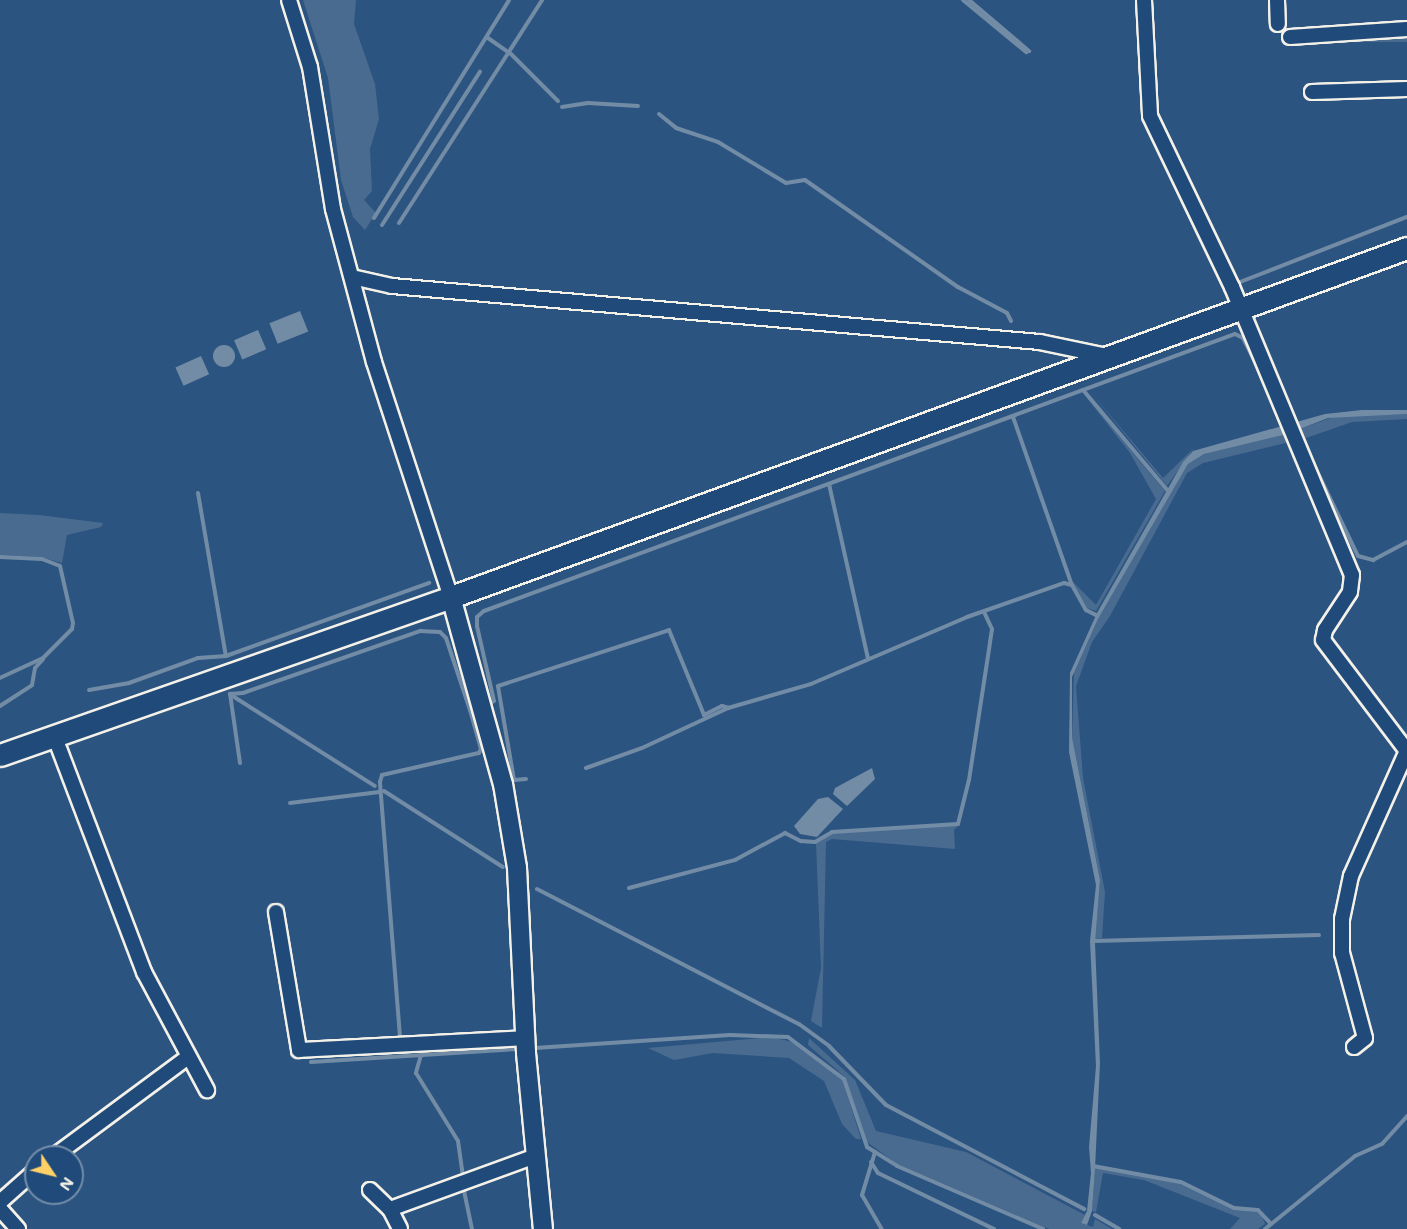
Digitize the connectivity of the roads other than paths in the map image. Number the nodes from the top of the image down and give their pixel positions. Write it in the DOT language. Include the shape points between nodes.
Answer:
graph roads {
  1 [pos="289,0"];
  2 [pos="1144,0"];
  3 [pos="1277,0"];
  4 [pos="1278,24"];
  5 [pos="1407,29"];
  6 [pos="1290,37"];
  7 [pos="1407,89"];
  8 [pos="1312,92"];
  9 [pos="1407,248"];
  10 [pos="352,277"];
  11 [pos="1238,309"];
  12 [pos="1109,357"];
  13 [pos="451,597"];
  14 [pos="54,735"];
  15 [pos="1407,751"];
  16 [pos="0,755"];
  17 [pos="276,912"];
  18 [pos="526,1038"];
  19 [pos="1354,1047"];
  20 [pos="187,1058"];
  21 [pos="207,1090"];
  22 [pos="68,1145"];
  23 [pos="536,1156"];
  24 [pos="24,1181"];
  25 [pos="370,1190"];
  26 [pos="0,1202"];
  27 [pos="0,1209"];
  28 [pos="390,1209"];
  29 [pos="18,1229"];
  30 [pos="400,1229"];
  31 [pos="543,1229"];
  1 -- 10 [label="street" via="310,67 333,209"];
  2 -- 11 [label="street" via="1150,116 1232,287"];
  3 -- 4 [label="street"];
  5 -- 6 [label="street"];
  7 -- 8 [label="street"];
  9 -- 11 [label="main road"];
  10 -- 12 [label="street" via="392,286 1040,342"];
  10 -- 13 [label="street" via="381,383"];
  11 -- 12 [label="main road"];
  11 -- 15 [label="street" via="1352,574 1350,592 1325,630 1323,640"];
  12 -- 13 [label="main road"];
  13 -- 14 [label="main road"];
  13 -- 18 [label="street" via="505,795 519,883"];
  14 -- 16 [label="main road"];
  14 -- 20 [label="street" via="135,950"];
  15 -- 19 [label="street" via="1351,876 1342,919 1342,953 1365,1038"];
  17 -- 18 [label="street" via="299,1050"];
  18 -- 23 [label="street"];
  20 -- 21 [label="street"];
  20 -- 22 [label="street"];
  23 -- 28 [label="street"];
  23 -- 31 [label="street"];
  24 -- 26 [label="street"];
  25 -- 28 [label="street"];
  27 -- 29 [label="street"];
  28 -- 30 [label="street"];
}
